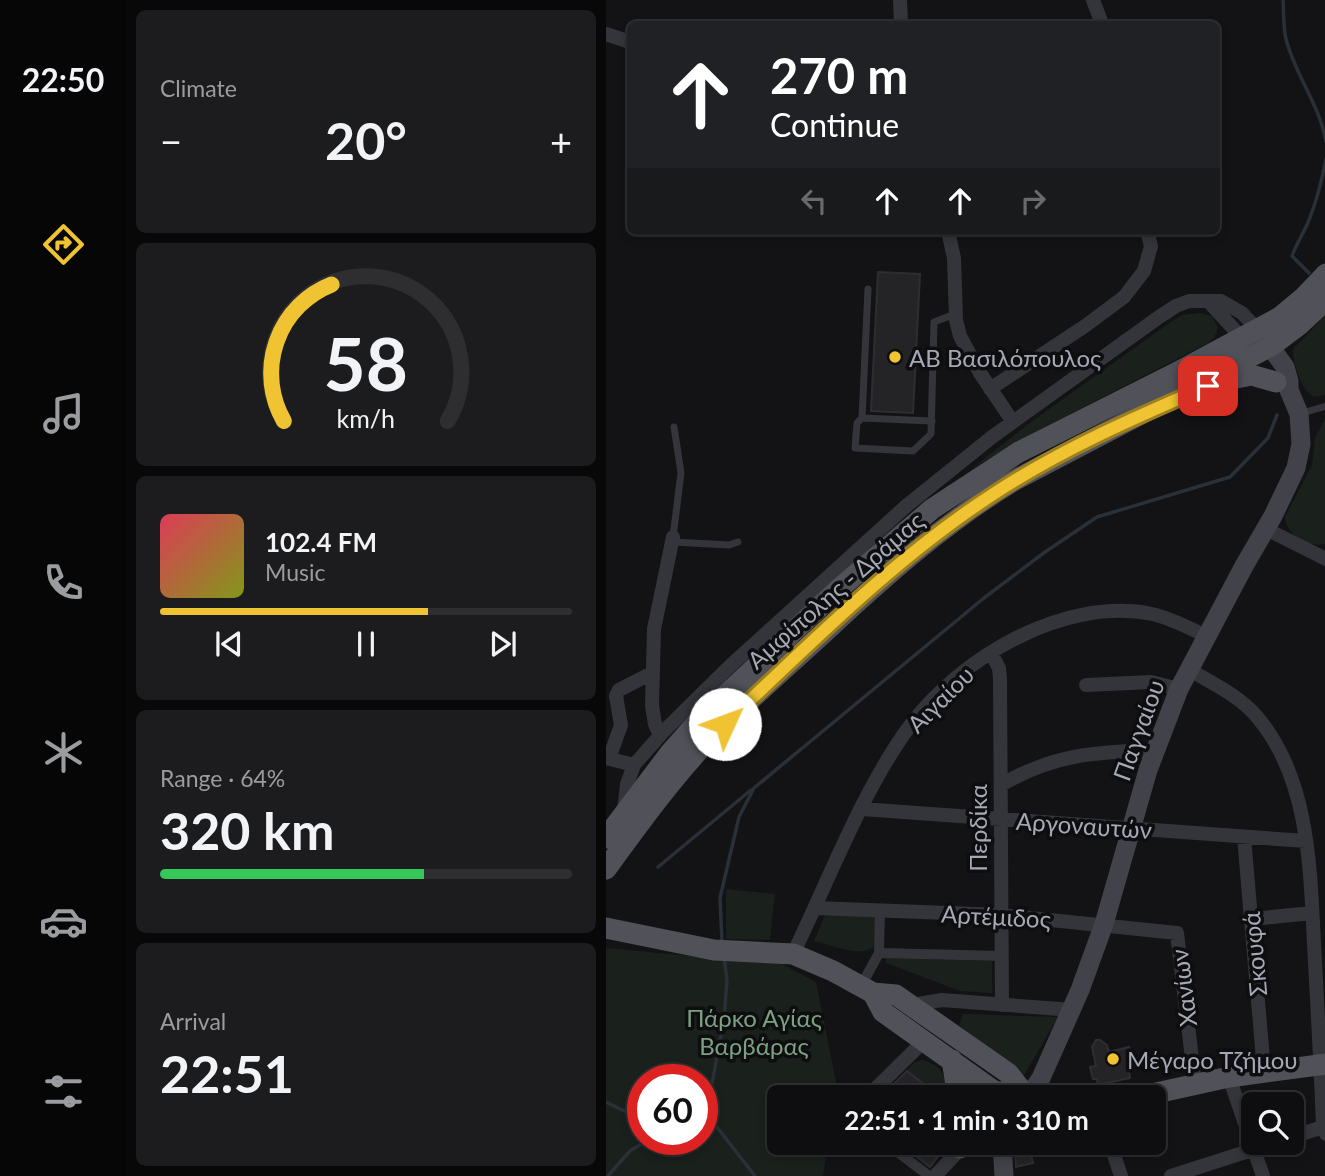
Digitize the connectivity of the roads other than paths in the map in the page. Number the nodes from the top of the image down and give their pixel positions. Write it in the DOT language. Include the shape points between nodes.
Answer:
graph roads {
  1 [pos="900,0"];
  2 [pos="1093,0"];
  3 [pos="901,21"];
  4 [pos="1101,21"];
  5 [pos="606,34"];
  6 [pos="627,41"];
  7 [pos="949,235"];
  8 [pos="1148,235"];
  9 [pos="1322,288"];
  10 [pos="868,289"];
  11 [pos="955,314"];
  12 [pos="1256,342"];
  13 [pos="990,389"];
  14 [pos="1290,398"];
  15 [pos="1325,406"];
  16 [pos="1142,414"];
  17 [pos="862,418"];
  18 [pos="932,421"];
  19 [pos="1013,422"];
  20 [pos="674,427"];
  21 [pos="1266,529"];
  22 [pos="673,540"];
  23 [pos="738,542"];
  24 [pos="1324,557"];
  25 [pos="1206,636"];
  26 [pos="991,653"];
  27 [pos="1188,670"];
  28 [pos="652,673"];
  29 [pos="1086,685"];
  30 [pos="1179,689"];
  31 [pos="660,735"];
  32 [pos="1155,750"];
  33 [pos="607,758"];
  34 [pos="634,765"];
  35 [pos="1001,785"];
  36 [pos="862,809"];
  37 [pos="624,814"];
  38 [pos="1001,819"];
  39 [pos="1131,828"];
  40 [pos="1244,836"];
  41 [pos="606,838"];
  42 [pos="1306,841"];
  43 [pos="606,869"];
  44 [pos="815,908"];
  45 [pos="606,909"];
  46 [pos="880,910"];
  47 [pos="1312,913"];
  48 [pos="1002,915"];
  49 [pos="1251,919"];
  50 [pos="1104,924"];
  51 [pos="606,928"];
  52 [pos="630,933"];
  53 [pos="1177,933"];
  54 [pos="879,953"];
  55 [pos="793,954"];
  56 [pos="1002,956"];
  57 [pos="867,989"];
  58 [pos="912,1005"];
  59 [pos="1003,1005"];
  60 [pos="1073,1010"];
  61 [pos="924,1041"];
  62 [pos="952,1060"];
  63 [pos="1323,1064"];
  64 [pos="1264,1071"];
  65 [pos="1229,1077"];
  66 [pos="1195,1084"];
  67 [pos="879,1085"];
  68 [pos="956,1085"];
  69 [pos="986,1085"];
  70 [pos="1017,1085"];
  71 [pos="1036,1085"];
  72 [pos="1166,1091"];
  73 [pos="1241,1112"];
  74 [pos="1324,1130"];
  75 [pos="1304,1134"];
  76 [pos="1241,1153"];
  77 [pos="902,1155"];
  78 [pos="953,1155"];
  79 [pos="957,1155"];
  80 [pos="1003,1155"];
  81 [pos="1114,1155"];
  82 [pos="1256,1155"];
  83 [pos="929,1176"];
  84 [pos="935,1176"];
  85 [pos="950,1176"];
  86 [pos="1004,1176"];
  87 [pos="1121,1176"];
  88 [pos="1171,1176"];
  89 [pos="1263,1176"];
  1 -- 3 [label="street"];
  2 -- 4 [label="street"];
  5 -- 6 [label="street"];
  7 -- 11 [label="street"];
  8 -- 13 [label="street" via="1151,246 1144,271 1124,297"];
  9 -- 12 [label="main road, Αμφίπολης - Δράμας" via="1290,332"];
  10 -- 17 [label="lane"];
  11 -- 13 [label="street" via="961,339"];
  11 -- 18 [label="lane" via="934,322"];
  12 -- 14 [label="main road"];
  12 -- 16 [label="main road, Αμφίπολης - Δράμας"];
  12 -- 19 [label="street" via="1247,317 1227,303 1189,301 1168,310"];
  12 -- 37 [label="main road, Αμφίπολης - Δράμας" via="1019,452 932,509 717,702 682,738"];
  13 -- 19 [label="street"];
  14 -- 15 [label="lane"];
  14 -- 16 [label="main road" via="1251,375 1228,379"];
  14 -- 21 [label="main road, Παγγαίου" via="1301,437 1299,456"];
  16 -- 43 [label="main road, Αμφίπολης - Δράμας" via="1015,480 920,548 711,738"];
  17 -- 18 [label="lane"];
  17 -- 18 [label="lane" via="857,423 855,448 913,451 931,434"];
  19 -- 31 [label="street" via="871,537"];
  20 -- 22 [label="lane" via="681,473"];
  21 -- 24 [label="street"];
  21 -- 25 [label="main road, Παγγαίου"];
  22 -- 23 [label="lane"];
  22 -- 28 [label="street" via="656,618"];
  25 -- 26 [label="street, Αιγαίου" via="1152,614 1098,611 1047,625"];
  25 -- 27 [label="main road, Παγγαίου"];
  26 -- 35 [label="street, Περδίκα" via="1000,680"];
  26 -- 36 [label="street, Αιγαίου" via="960,676 909,727"];
  27 -- 30 [label="main road, Παγγαίου"];
  27 -- 42 [label="street" via="1237,699 1265,727 1289,775"];
  28 -- 31 [label="street" via="652,712"];
  28 -- 33 [label="street" via="619,690 621,725"];
  29 -- 30 [label="street" via="1151,682"];
  30 -- 32 [label="main road, Παγγαίου"];
  31 -- 34 [label="street"];
  32 -- 35 [label="street" via="1072,756"];
  32 -- 39 [label="main road, Παγγαίου"];
  33 -- 34 [label="street"];
  34 -- 37 [label="street" via="626,784"];
  35 -- 38 [label="street, Περδίκα"];
  36 -- 38 [label="street, Αργοναυτών"];
  36 -- 44 [label="street, Αιγαίου"];
  37 -- 41 [label="main road, Αμφίπολης - Δράμας"];
  38 -- 39 [label="street, Αργοναυτών"];
  38 -- 48 [label="street, Περδίκα"];
  39 -- 40 [label="street, Αργοναυτών"];
  39 -- 50 [label="main road, Παγγαίου"];
  40 -- 42 [label="street, Αργοναυτών"];
  40 -- 49 [label="street, Σκουφά"];
  42 -- 47 [label="street"];
  44 -- 46 [label="street, Αρτέμιδος"];
  44 -- 55 [label="street, Αιγαίου"];
  45 -- 52 [label="main road"];
  46 -- 48 [label="street, Αρτέμιδος"];
  46 -- 54 [label="street"];
  47 -- 49 [label="street"];
  47 -- 63 [label="street"];
  48 -- 50 [label="street, Αρτέμιδος"];
  48 -- 56 [label="street, Περδίκα"];
  49 -- 64 [label="street, Σκουφά"];
  50 -- 53 [label="street, Αρτέμιδος"];
  50 -- 60 [label="main road, Παγγαίου"];
  51 -- 52 [label="main road"];
  52 -- 55 [label="main road" via="721,950"];
  53 -- 66 [label="street, Χανίων"];
  54 -- 56 [label="street"];
  54 -- 57 [label="street"];
  55 -- 57 [label="main road"];
  56 -- 59 [label="street, Περδίκα"];
  57 -- 58 [label="main road" via="896,995"];
  57 -- 61 [label="main road" via="882,1012"];
  58 -- 59 [label="street" via="942,1000"];
  58 -- 70 [label="main road"];
  59 -- 60 [label="street"];
  60 -- 71 [label="main road, Παγγαίου"];
  61 -- 62 [label="main road"];
  61 -- 67 [label="street"];
  62 -- 68 [label="main road"];
  62 -- 69 [label="main road"];
  63 -- 64 [label="main road"];
  63 -- 74 [label="street"];
  64 -- 65 [label="main road"];
  65 -- 66 [label="main road"];
  65 -- 73 [label="street"];
  66 -- 72 [label="main road"];
  74 -- 75 [label="street"];
  76 -- 88 [label="street"];
  77 -- 83 [label="street"];
  78 -- 84 [label="street"];
  79 -- 85 [label="street"];
  80 -- 86 [label="main road"];
  81 -- 87 [label="street"];
  82 -- 89 [label="street"];
}
